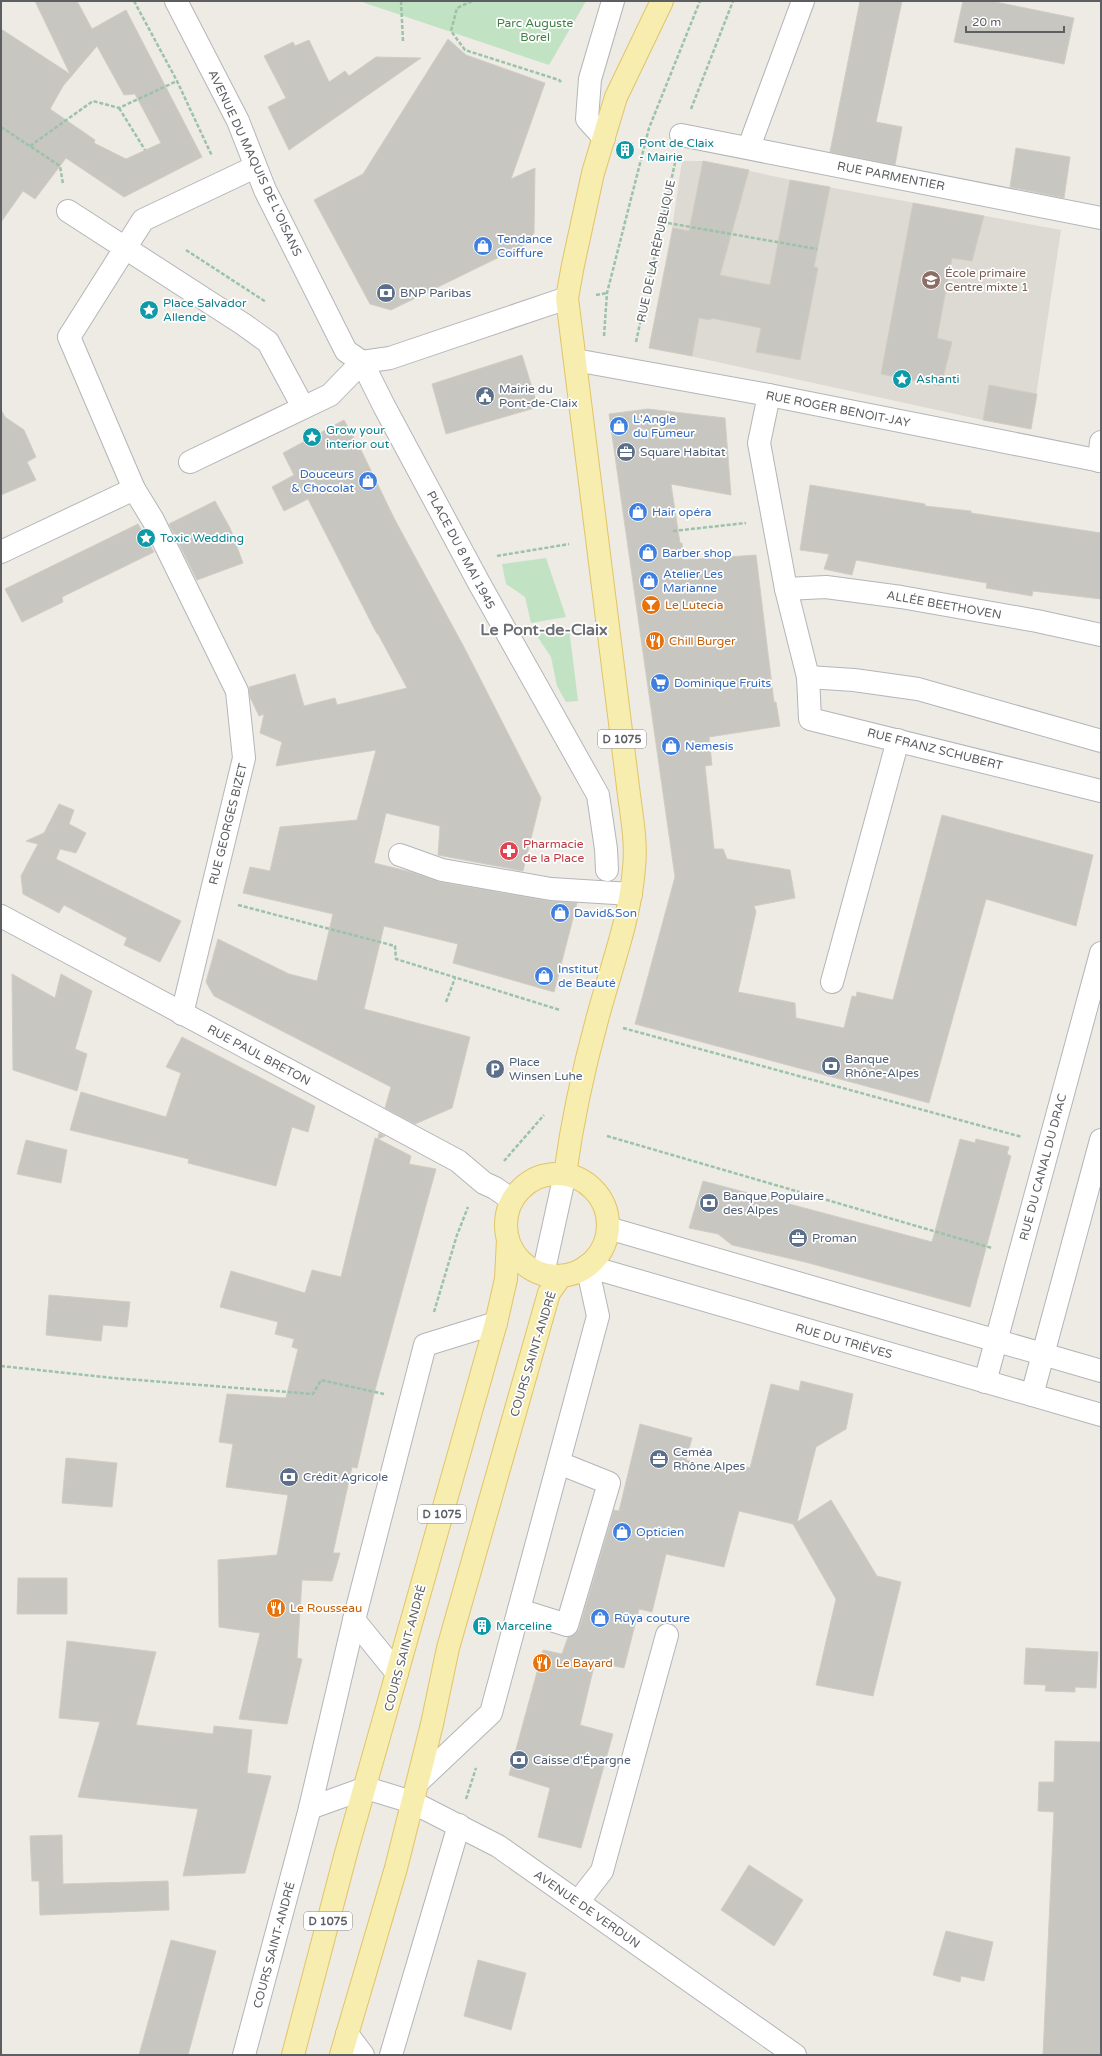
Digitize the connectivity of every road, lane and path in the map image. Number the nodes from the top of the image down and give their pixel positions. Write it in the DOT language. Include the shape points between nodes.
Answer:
graph roads {
  1 [pos="134,1"];
  2 [pos="176,1"];
  3 [pos="401,1"];
  4 [pos="472,1"];
  5 [pos="613,1"];
  6 [pos="662,1"];
  7 [pos="700,1"];
  8 [pos="733,1"];
  9 [pos="803,1"];
  10 [pos="403,41"];
  11 [pos="177,81"];
  12 [pos="119,108"];
  13 [pos="587,119"];
  14 [pos="1,127"];
  15 [pos="681,135"];
  16 [pos="604,138"];
  17 [pos="30,146"];
  18 [pos="749,147"];
  19 [pos="145,150"];
  20 [pos="213,158"];
  21 [pos="255,167"];
  22 [pos="68,211"];
  23 [pos="1101,218"];
  24 [pos="662,222"];
  25 [pos="125,248"];
  26 [pos="818,249"];
  27 [pos="186,250"];
  28 [pos="567,298"];
  29 [pos="266,302"];
  30 [pos="611,338"];
  31 [pos="630,342"];
  32 [pos="575,360"];
  33 [pos="362,362"];
  34 [pos="769,395"];
  35 [pos="303,407"];
  36 [pos="1100,455"];
  37 [pos="190,462"];
  38 [pos="134,489"];
  39 [pos="774,520"];
  40 [pos="673,531"];
  41 [pos="572,544"];
  42 [pos="1,552"];
  43 [pos="467,561"];
  44 [pos="786,589"];
  45 [pos="1101,635"];
  46 [pos="808,677"];
  47 [pos="898,740"];
  48 [pos="1101,741"];
  49 [pos="1101,791"];
  50 [pos="400,855"];
  51 [pos="607,870"];
  52 [pos="631,894"];
  53 [pos="210,897"];
  54 [pos="1,916"];
  55 [pos="1101,953"];
  56 [pos="455,978"];
  57 [pos="832,982"];
  58 [pos="446,1002"];
  59 [pos="560,1010"];
  60 [pos="182,1014"];
  61 [pos="620,1027"];
  62 [pos="544,1115"];
  63 [pos="607,1136"];
  64 [pos="1101,1140"];
  65 [pos="1050,1144"];
  66 [pos="565,1174"];
  67 [pos="484,1183"];
  68 [pos="512,1200"];
  69 [pos="608,1228"];
  70 [pos="508,1239"];
  71 [pos="1019,1257"];
  72 [pos="586,1266"];
  73 [pos="552,1275"];
  74 [pos="496,1323"];
  75 [pos="996,1340"];
  76 [pos="425,1345"];
  77 [pos="1042,1354"];
  78 [pos="1,1366"];
  79 [pos="1101,1371"];
  80 [pos="985,1382"];
  81 [pos="386,1395"];
  82 [pos="1032,1395"];
  83 [pos="1101,1415"];
  84 [pos="559,1463"];
  85 [pos="519,1610"];
  86 [pos="354,1620"];
  87 [pos="667,1635"];
  88 [pos="397,1673"];
  89 [pos="366,1788"];
  90 [pos="415,1792"];
  91 [pos="310,1808"];
  92 [pos="459,1825"];
  93 [pos="578,1902"];
  94 [pos="346,2034"];
  95 [pos="244,2055"];
  96 [pos="293,2055"];
  97 [pos="341,2055"];
  98 [pos="363,2055"];
  99 [pos="391,2055"];
  100 [pos="795,2055"];
  1 -- 11 [label="path"];
  2 -- 21 [label="street, AVENUE DU MAQUIS DE L'OISANS" via="238,121"];
  3 -- 10 [label="path"];
  4 -- 13 [label="path" via="457,8 451,31 465,50 559,80"];
  5 -- 13 [label="street" via="590,79"];
  6 -- 16 [label="main road, D 1075" via="616,97"];
  7 -- 30 [label="path" via="649,128 607,293 604,336"];
  8 -- 15 [label="path, RUE DE LA RÉPUBLIQUE"];
  9 -- 18 [label="street"];
  11 -- 12 [label="path"];
  11 -- 20 [label="path"];
  12 -- 17 [label="path" via="93,101"];
  12 -- 19 [label="path"];
  13 -- 16 [label="street"];
  14 -- 17 [label="path"];
  15 -- 18 [label="street, RUE PARMENTIER"];
  15 -- 24 [label="path, RUE DE LA RÉPUBLIQUE"];
  16 -- 28 [label="main road, D 1075" via="593,173"];
  17 -- 22 [label="path" via="60,166"];
  18 -- 23 [label="street, RUE PARMENTIER"];
  21 -- 25 [label="street" via="143,220"];
  21 -- 33 [label="street, AVENUE DU MAQUIS DE L'OISANS" via="346,351"];
  22 -- 25 [label="street"];
  24 -- 26 [label="path"];
  24 -- 31 [label="path, RUE DE LA RÉPUBLIQUE" via="636,344"];
  25 -- 35 [label="street" via="268,342"];
  25 -- 38 [label="street" via="69,337"];
  27 -- 29 [label="path"];
  28 -- 32 [label="main road, D 1075"];
  28 -- 33 [label="street" via="390,358"];
  32 -- 34 [label="street, RUE ROGER BENOIT-JAY"];
  32 -- 52 [label="main road, D 1075" via="634,832"];
  33 -- 35 [label="street" via="330,395"];
  33 -- 43 [label="street, PLACE DU 8 MAI 1945"];
  34 -- 36 [label="street, RUE ROGER BENOIT-JAY"];
  34 -- 39 [label="street, RUE FRANZ SCHUBERT" via="759,443"];
  35 -- 37 [label="street"];
  38 -- 42 [label="street"];
  38 -- 53 [label="street, RUE GEORGES BIZET" via="154,520 237,691 244,758"];
  39 -- 40 [label="path"];
  39 -- 44 [label="street, RUE FRANZ SCHUBERT"];
  41 -- 43 [label="path"];
  43 -- 51 [label="street, PLACE DU 8 MAI 1945" via="598,795"];
  44 -- 45 [label="street, ALLÉE BEETHOVEN" via="826,587 901,597"];
  44 -- 46 [label="street, RUE FRANZ SCHUBERT"];
  46 -- 47 [label="street, RUE FRANZ SCHUBERT" via="810,718"];
  46 -- 48 [label="street" via="854,680 918,689"];
  47 -- 49 [label="street, RUE FRANZ SCHUBERT"];
  47 -- 57 [label="street"];
  50 -- 52 [label="street" via="442,870 551,889"];
  52 -- 66 [label="main road, D 1075" via="586,1063"];
  53 -- 56 [label="path" via="395,946 396,959"];
  53 -- 60 [label="street, RUE GEORGES BIZET"];
  54 -- 60 [label="street, RUE PAUL BRETON"];
  55 -- 65 [label="street, RUE DU CANAL DU DRAC"];
  56 -- 58 [label="path"];
  56 -- 59 [label="path"];
  60 -- 67 [label="street, RUE PAUL BRETON" via="458,1161"];
  61 -- 65 [label="path"];
  62 -- 67 [label="path"];
  63 -- 71 [label="path"];
  64 -- 77 [label="street"];
  65 -- 71 [label="street, RUE DU CANAL DU DRAC"];
  66 -- 68 [label="main road" via="550,1174 535,1179 522,1188"];
  66 -- 69 [label="main road" via="583,1181 597,1193 606,1210"];
  66 -- 73 [label="street"];
  67 -- 68 [label="street, RUE PAUL BRETON"];
  67 -- 76 [label="path" via="470,1202 457,1235"];
  68 -- 70 [label="main road, COURS SAINT-ANDRÉ" via="506,1219"];
  69 -- 72 [label="main road" via="605,1243 597,1256"];
  69 -- 75 [label="street"];
  70 -- 73 [label="main road" via="516,1254 528,1266"];
  70 -- 74 [label="main road, COURS SAINT-ANDRÉ / D 1075" via="506,1278"];
  71 -- 75 [label="street, RUE DU CANAL DU DRAC"];
  72 -- 73 [label="main road" via="574,1273"];
  72 -- 80 [label="street, RUE DU TRIÈVES"];
  72 -- 84 [label="street" via="598,1316"];
  73 -- 90 [label="main road, COURS SAINT-ANDRÉ / D 1075" via="450,1641"];
  74 -- 76 [label="street"];
  74 -- 88 [label="main road, COURS SAINT-ANDRÉ / D 1075"];
  75 -- 77 [label="street"];
  75 -- 80 [label="street, RUE DU CANAL DU DRAC"];
  76 -- 86 [label="street, COURS SAINT-ANDRÉ"];
  77 -- 79 [label="street"];
  77 -- 82 [label="street"];
  78 -- 81 [label="path" via="313,1394 321,1380"];
  80 -- 82 [label="street, RUE DU TRIÈVES"];
  82 -- 83 [label="street, RUE DU TRIÈVES"];
  84 -- 85 [label="street"];
  84 -- 85 [label="street" via="609,1483 567,1625"];
  85 -- 90 [label="street" via="492,1713"];
  86 -- 88 [label="street"];
  86 -- 91 [label="street, COURS SAINT-ANDRÉ"];
  87 -- 93 [label="street" via="602,1871"];
  88 -- 89 [label="main road, COURS SAINT-ANDRÉ / D 1075"];
  89 -- 90 [label="street, AVENUE DE VERDUN"];
  89 -- 91 [label="street"];
  89 -- 96 [label="main road, COURS SAINT-ANDRÉ / D 1075" via="325,1930"];
  90 -- 92 [label="street, AVENUE DE VERDUN"];
  90 -- 94 [label="main road, COURS SAINT-ANDRÉ / D 1075" via="394,1876"];
  91 -- 95 [label="street, COURS SAINT-ANDRÉ"];
  92 -- 93 [label="street, AVENUE DE VERDUN" via="498,1846"];
  92 -- 99 [label="street"];
  93 -- 100 [label="street, AVENUE DE VERDUN"];
  94 -- 97 [label="main road, COURS SAINT-ANDRÉ / D 1075"];
  94 -- 98 [label="street"];
}
